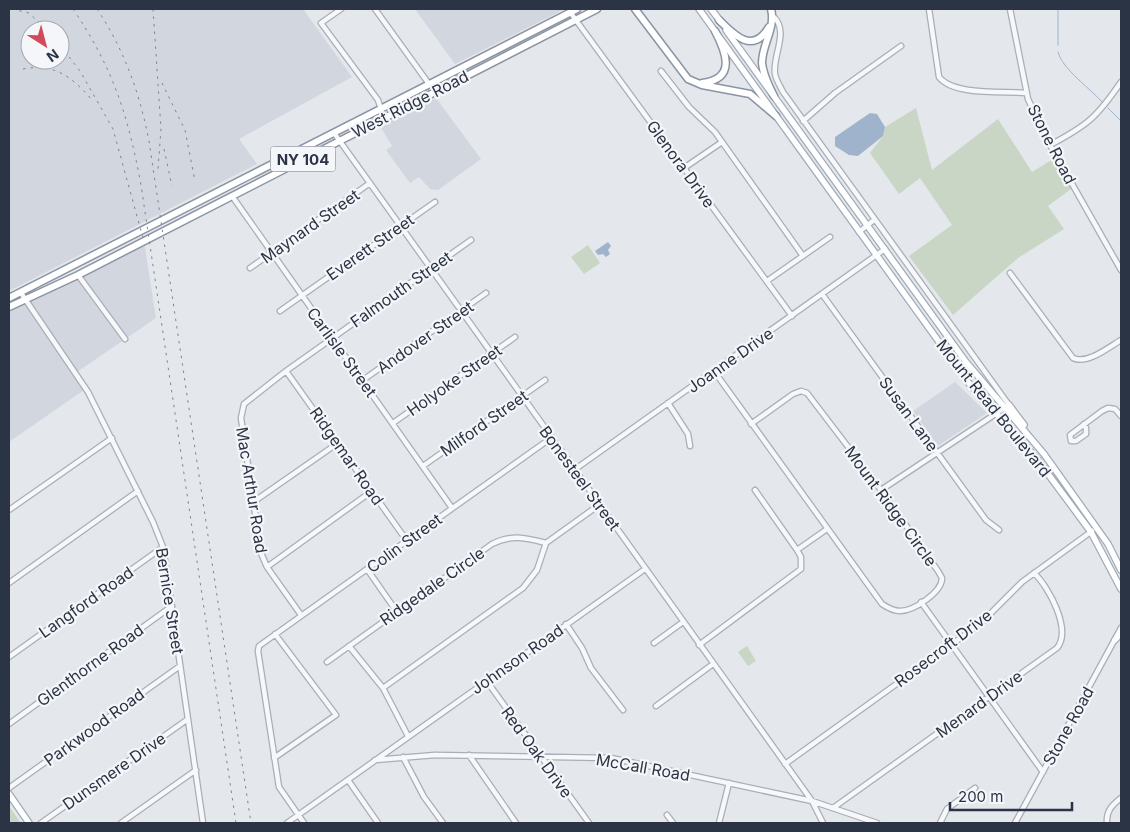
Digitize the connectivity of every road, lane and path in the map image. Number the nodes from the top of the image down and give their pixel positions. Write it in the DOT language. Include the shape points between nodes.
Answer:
graph roads {
  1 [pos="341,9"];
  2 [pos="375,9"];
  3 [pos="577,9"];
  4 [pos="597,9"];
  5 [pos="699,9"];
  6 [pos="711,9"];
  7 [pos="771,9"];
  8 [pos="929,9"];
  9 [pos="1010,9"];
  10 [pos="637,10"];
  11 [pos="570,12"];
  12 [pos="772,16"];
  13 [pos="575,20"];
  14 [pos="719,20"];
  15 [pos="715,31"];
  16 [pos="901,46"];
  17 [pos="661,71"];
  18 [pos="693,82"];
  19 [pos="1121,82"];
  20 [pos="430,84"];
  21 [pos="1026,93"];
  22 [pos="774,96"];
  23 [pos="381,109"];
  24 [pos="776,116"];
  25 [pos="803,120"];
  26 [pos="334,133"];
  27 [pos="340,140"];
  28 [pos="722,142"];
  29 [pos="1050,145"];
  30 [pos="684,168"];
  31 [pos="370,183"];
  32 [pos="232,196"];
  33 [pos="435,202"];
  34 [pos="874,220"];
  35 [pos="868,225"];
  36 [pos="400,226"];
  37 [pos="859,232"];
  38 [pos="830,237"];
  39 [pos="471,240"];
  40 [pos="885,249"];
  41 [pos="271,253"];
  42 [pos="877,255"];
  43 [pos="803,256"];
  44 [pos="250,268"];
  45 [pos="431,268"];
  46 [pos="1121,270"];
  47 [pos="1010,273"];
  48 [pos="78,275"];
  49 [pos="767,281"];
  50 [pos="21,293"];
  51 [pos="486,293"];
  52 [pos="822,294"];
  53 [pos="302,296"];
  54 [pos="9,298"];
  55 [pos="25,301"];
  56 [pos="9,308"];
  57 [pos="280,311"];
  58 [pos="461,311"];
  59 [pos="792,316"];
  60 [pos="515,337"];
  61 [pos="332,338"];
  62 [pos="125,339"];
  63 [pos="1121,340"];
  64 [pos="492,354"];
  65 [pos="286,371"];
  66 [pos="714,371"];
  67 [pos="363,380"];
  68 [pos="545,380"];
  69 [pos="522,396"];
  70 [pos="668,403"];
  71 [pos="1007,406"];
  72 [pos="996,413"];
  73 [pos="1121,416"];
  74 [pos="393,423"];
  75 [pos="751,424"];
  76 [pos="1084,424"];
  77 [pos="112,438"];
  78 [pos="552,438"];
  79 [pos="338,443"];
  80 [pos="690,446"];
  81 [pos="937,453"];
  82 [pos="423,466"];
  83 [pos="574,470"];
  84 [pos="755,490"];
  85 [pos="881,490"];
  86 [pos="138,491"];
  87 [pos="372,492"];
  88 [pos="252,503"];
  89 [pos="599,505"];
  90 [pos="452,508"];
  91 [pos="9,510"];
  92 [pos="1097,528"];
  93 [pos="827,529"];
  94 [pos="999,530"];
  95 [pos="1091,532"];
  96 [pos="407,541"];
  97 [pos="546,543"];
  98 [pos="163,547"];
  99 [pos="797,550"];
  100 [pos="267,567"];
  101 [pos="367,569"];
  102 [pos="645,569"];
  103 [pos="1121,570"];
  104 [pos="1034,573"];
  105 [pos="9,583"];
  106 [pos="1121,589"];
  107 [pos="921,602"];
  108 [pos="172,606"];
  109 [pos="397,612"];
  110 [pos="301,615"];
  111 [pos="683,622"];
  112 [pos="566,624"];
  113 [pos="1121,628"];
  114 [pos="1121,633"];
  115 [pos="275,634"];
  116 [pos="1115,640"];
  117 [pos="654,643"];
  118 [pos="951,644"];
  119 [pos="700,645"];
  120 [pos="348,646"];
  121 [pos="9,657"];
  122 [pos="327,662"];
  123 [pos="714,664"];
  124 [pos="180,666"];
  125 [pos="486,680"];
  126 [pos="383,688"];
  127 [pos="988,697"];
  128 [pos="656,706"];
  129 [pos="623,710"];
  130 [pos="188,719"];
  131 [pos="9,724"];
  132 [pos="408,736"];
  133 [pos="390,750"];
  134 [pos="469,755"];
  135 [pos="540,756"];
  136 [pos="403,757"];
  137 [pos="274,758"];
  138 [pos="375,760"];
  139 [pos="785,764"];
  140 [pos="196,770"];
  141 [pos="1043,772"];
  142 [pos="348,780"];
  143 [pos="728,784"];
  144 [pos="9,788"];
  145 [pos="975,788"];
  146 [pos="9,794"];
  147 [pos="1121,798"];
  148 [pos="812,802"];
  149 [pos="833,808"];
  150 [pos="298,815"];
  151 [pos="667,815"];
  152 [pos="29,823"];
  153 [pos="41,823"];
  154 [pos="121,823"];
  155 [pos="203,823"];
  156 [pos="286,823"];
  157 [pos="304,823"];
  158 [pos="378,823"];
  159 [pos="443,823"];
  160 [pos="516,823"];
  161 [pos="589,823"];
  162 [pos="673,823"];
  163 [pos="719,823"];
  164 [pos="823,823"];
  165 [pos="876,823"];
  166 [pos="940,823"];
  167 [pos="1015,823"];
  168 [pos="1107,823"];
  1 -- 23 [label="street" via="321,23 378,100"];
  2 -- 20 [label="street"];
  3 -- 11 [label="highway, West Ridge Road / NY 104"];
  4 -- 13 [label="highway, West Ridge Road / NY 104"];
  5 -- 15 [label="main road, Mount Read Boulevard"];
  6 -- 14 [label="main road, Mount Read Boulevard"];
  7 -- 12 [label="highway"];
  8 -- 21 [label="street" via="940,77 945,84 955,89"];
  9 -- 21 [label="street, Stone Road"];
  10 -- 18 [label="highway" via="682,73"];
  11 -- 13 [label="street, Glenora Drive"];
  11 -- 20 [label="highway, West Ridge Road / NY 104"];
  12 -- 14 [label="highway" via="764,34 750,41 738,38"];
  12 -- 22 [label="highway" via="762,65"];
  12 -- 25 [label="street, Mount Read Boulevard" via="780,32 776,79"];
  13 -- 27 [label="highway, West Ridge Road / NY 104"];
  13 -- 30 [label="street, Glenora Drive"];
  14 -- 22 [label="main road, Mount Read Boulevard"];
  15 -- 18 [label="highway" via="726,56 725,68 714,80"];
  15 -- 24 [label="main road, Mount Read Boulevard"];
  16 -- 25 [label="street"];
  17 -- 28 [label="street"];
  18 -- 24 [label="highway" via="750,94"];
  19 -- 29 [label="street" via="1096,116"];
  20 -- 23 [label="highway, West Ridge Road / NY 104"];
  21 -- 29 [label="street, Stone Road"];
  22 -- 35 [label="main road, Mount Read Boulevard"];
  23 -- 26 [label="highway, West Ridge Road / NY 104"];
  24 -- 37 [label="main road, Mount Read Boulevard"];
  25 -- 34 [label="street, Mount Read Boulevard"];
  26 -- 27 [label="street, Bonesteel Street"];
  26 -- 50 [label="highway, West Ridge Road / NY 104"];
  27 -- 31 [label="street, Bonesteel Street"];
  27 -- 32 [label="highway, West Ridge Road / NY 104"];
  28 -- 30 [label="street"];
  28 -- 43 [label="street"];
  29 -- 46 [label="street, Stone Road"];
  30 -- 49 [label="street, Glenora Drive"];
  31 -- 36 [label="street, Bonesteel Street"];
  31 -- 41 [label="street, Maynard Street"];
  32 -- 41 [label="street, Carlisle Street"];
  32 -- 48 [label="highway, West Ridge Road / NY 104"];
  33 -- 36 [label="street, Everett Street"];
  34 -- 35 [label="street"];
  34 -- 71 [label="street, Mount Read Boulevard"];
  35 -- 37 [label="street"];
  35 -- 40 [label="main road, Mount Read Boulevard"];
  36 -- 45 [label="street, Bonesteel Street"];
  36 -- 53 [label="street, Everett Street"];
  37 -- 42 [label="main road, Mount Read Boulevard"];
  38 -- 43 [label="street"];
  39 -- 45 [label="street, Falmouth Street"];
  40 -- 42 [label="street, Joanne Drive"];
  40 -- 71 [label="main road, Mount Read Boulevard" via="966,362"];
  41 -- 44 [label="street, Maynard Street"];
  41 -- 53 [label="street, Carlisle Street"];
  42 -- 52 [label="street, Joanne Drive"];
  42 -- 72 [label="main road, Mount Read Boulevard" via="968,382"];
  43 -- 49 [label="street"];
  45 -- 58 [label="street, Bonesteel Street"];
  45 -- 61 [label="street, Falmouth Street"];
  47 -- 63 [label="street" via="1073,358 1086,359"];
  48 -- 55 [label="highway, West Ridge Road / NY 104"];
  48 -- 62 [label="street"];
  49 -- 59 [label="street, Glenora Drive"];
  50 -- 54 [label="highway, West Ridge Road / NY 104"];
  50 -- 55 [label="street, Bernice Street"];
  51 -- 58 [label="street, Andover Street"];
  52 -- 59 [label="street, Joanne Drive"];
  52 -- 81 [label="street, Susan Lane"];
  53 -- 57 [label="street, Everett Street"];
  53 -- 61 [label="street, Carlisle Street"];
  55 -- 56 [label="highway, West Ridge Road / NY 104"];
  55 -- 77 [label="street, Bernice Street" via="88,392"];
  58 -- 64 [label="street, Bonesteel Street"];
  58 -- 67 [label="street, Andover Street"];
  59 -- 66 [label="street, Joanne Drive"];
  60 -- 64 [label="street, Holyoke Street"];
  61 -- 65 [label="street, Mac Arthur Road"];
  61 -- 67 [label="street, Carlisle Street"];
  64 -- 69 [label="street, Bonesteel Street"];
  64 -- 74 [label="street, Holyoke Street"];
  65 -- 79 [label="street, Ridgemar Road"];
  65 -- 88 [label="street, Mac Arthur Road" via="246,400 242,408"];
  66 -- 70 [label="street, Joanne Drive"];
  66 -- 75 [label="street, Mount Ridge Circle"];
  67 -- 74 [label="street, Carlisle Street"];
  68 -- 69 [label="street, Milford Street"];
  69 -- 78 [label="street, Bonesteel Street"];
  69 -- 82 [label="street, Milford Street"];
  70 -- 80 [label="street" via="688,434"];
  70 -- 83 [label="street, Joanne Drive"];
  71 -- 72 [label="street"];
  71 -- 92 [label="main road, Mount Read Boulevard"];
  72 -- 81 [label="street"];
  72 -- 95 [label="main road, Mount Read Boulevard" via="1037,459"];
  73 -- 76 [label="street" via="1115,409 1108,408"];
  74 -- 82 [label="street, Carlisle Street"];
  75 -- 85 [label="street, Mount Ridge Circle" via="793,394 807,393"];
  75 -- 93 [label="street, Mount Ridge Circle"];
  77 -- 86 [label="street, Bernice Street"];
  77 -- 91 [label="street"];
  78 -- 83 [label="street, Bonesteel Street"];
  78 -- 90 [label="street, Colin Street"];
  79 -- 87 [label="street, Ridgemar Road"];
  79 -- 88 [label="street"];
  81 -- 85 [label="street"];
  81 -- 94 [label="street, Susan Lane" via="986,520"];
  82 -- 90 [label="street, Carlisle Street"];
  83 -- 89 [label="street, Bonesteel Street"];
  84 -- 99 [label="street"];
  85 -- 107 [label="street, Mount Ridge Circle" via="941,575 939,588"];
  86 -- 98 [label="street, Bernice Street"];
  86 -- 105 [label="street"];
  87 -- 96 [label="street, Ridgemar Road"];
  87 -- 100 [label="street"];
  88 -- 100 [label="street, Mac Arthur Road" via="261,553"];
  89 -- 97 [label="street"];
  89 -- 102 [label="street, Bonesteel Street"];
  90 -- 96 [label="street, Colin Street"];
  92 -- 95 [label="street, Rosecroft Drive"];
  92 -- 103 [label="main road, Mount Read Boulevard"];
  93 -- 99 [label="street"];
  93 -- 107 [label="street, Mount Ridge Circle" via="882,604 903,611"];
  95 -- 104 [label="street, Rosecroft Drive"];
  95 -- 106 [label="main road, Mount Read Boulevard"];
  96 -- 101 [label="street, Colin Street"];
  97 -- 109 [label="street, Ridgedale Circle" via="518,537 499,540"];
  97 -- 126 [label="street" via="537,570 523,588"];
  98 -- 108 [label="street, Bernice Street"];
  98 -- 121 [label="street, Langford Road"];
  99 -- 119 [label="street" via="802,563 797,574"];
  100 -- 110 [label="street, Mac Arthur Road"];
  101 -- 109 [label="street"];
  101 -- 110 [label="street, Colin Street"];
  102 -- 111 [label="street, Bonesteel Street"];
  102 -- 112 [label="street, Johnson Road"];
  104 -- 118 [label="street, Rosecroft Drive" via="990,616"];
  104 -- 127 [label="street, Menard Drive" via="1050,594 1062,629 1062,640 1057,648"];
  107 -- 118 [label="street"];
  108 -- 124 [label="street, Bernice Street"];
  108 -- 131 [label="street, Glenthorne Road"];
  109 -- 120 [label="street, Ridgedale Circle"];
  110 -- 115 [label="street, Colin Street"];
  111 -- 117 [label="street"];
  111 -- 119 [label="street, Bonesteel Street"];
  112 -- 125 [label="street, Johnson Road"];
  112 -- 129 [label="street" via="591,668"];
  113 -- 116 [label="street, Stone Road"];
  114 -- 116 [label="main road"];
  115 -- 137 [label="street, Colin Street" via="258,648"];
  115 -- 137 [label="street" via="336,714"];
  116 -- 141 [label="street, Stone Road"];
  118 -- 127 [label="street"];
  118 -- 139 [label="street, Rosecroft Drive"];
  119 -- 123 [label="street, Bonesteel Street"];
  120 -- 122 [label="street, Ridgedale Circle"];
  120 -- 126 [label="street"];
  123 -- 128 [label="street"];
  123 -- 139 [label="street, Bonesteel Street"];
  124 -- 130 [label="street, Bernice Street"];
  124 -- 144 [label="street, Parkwood Road"];
  125 -- 132 [label="street, Johnson Road"];
  125 -- 135 [label="street, Red Oak Drive"];
  126 -- 132 [label="street"];
  127 -- 141 [label="street"];
  127 -- 149 [label="street, Menard Drive"];
  130 -- 140 [label="street, Bernice Street"];
  130 -- 153 [label="street, Dunsmere Drive"];
  132 -- 133 [label="street, Johnson Road"];
  133 -- 136 [label="street"];
  133 -- 138 [label="street"];
  134 -- 135 [label="street, McCall Road"];
  134 -- 136 [label="street, McCall Road"];
  134 -- 160 [label="street"];
  135 -- 143 [label="street, McCall Road" via="611,758"];
  135 -- 161 [label="street, Red Oak Drive"];
  136 -- 138 [label="street, McCall Road"];
  136 -- 159 [label="street" via="424,797"];
  137 -- 150 [label="street" via="279,787"];
  138 -- 142 [label="street"];
  139 -- 148 [label="street, Bonesteel Street"];
  140 -- 154 [label="street"];
  140 -- 155 [label="street, Bernice Street"];
  141 -- 167 [label="street, Stone Road"];
  142 -- 150 [label="street"];
  142 -- 158 [label="street"];
  143 -- 148 [label="street, McCall Road"];
  143 -- 163 [label="street"];
  145 -- 166 [label="street" via="947,809"];
  146 -- 152 [label="main road"];
  147 -- 168 [label="street" via="1111,806"];
  148 -- 149 [label="street, McCall Road"];
  148 -- 164 [label="street, Bonesteel Street"];
  149 -- 165 [label="street, McCall Road"];
  150 -- 156 [label="street"];
  150 -- 157 [label="street"];
  151 -- 162 [label="street"];
}
